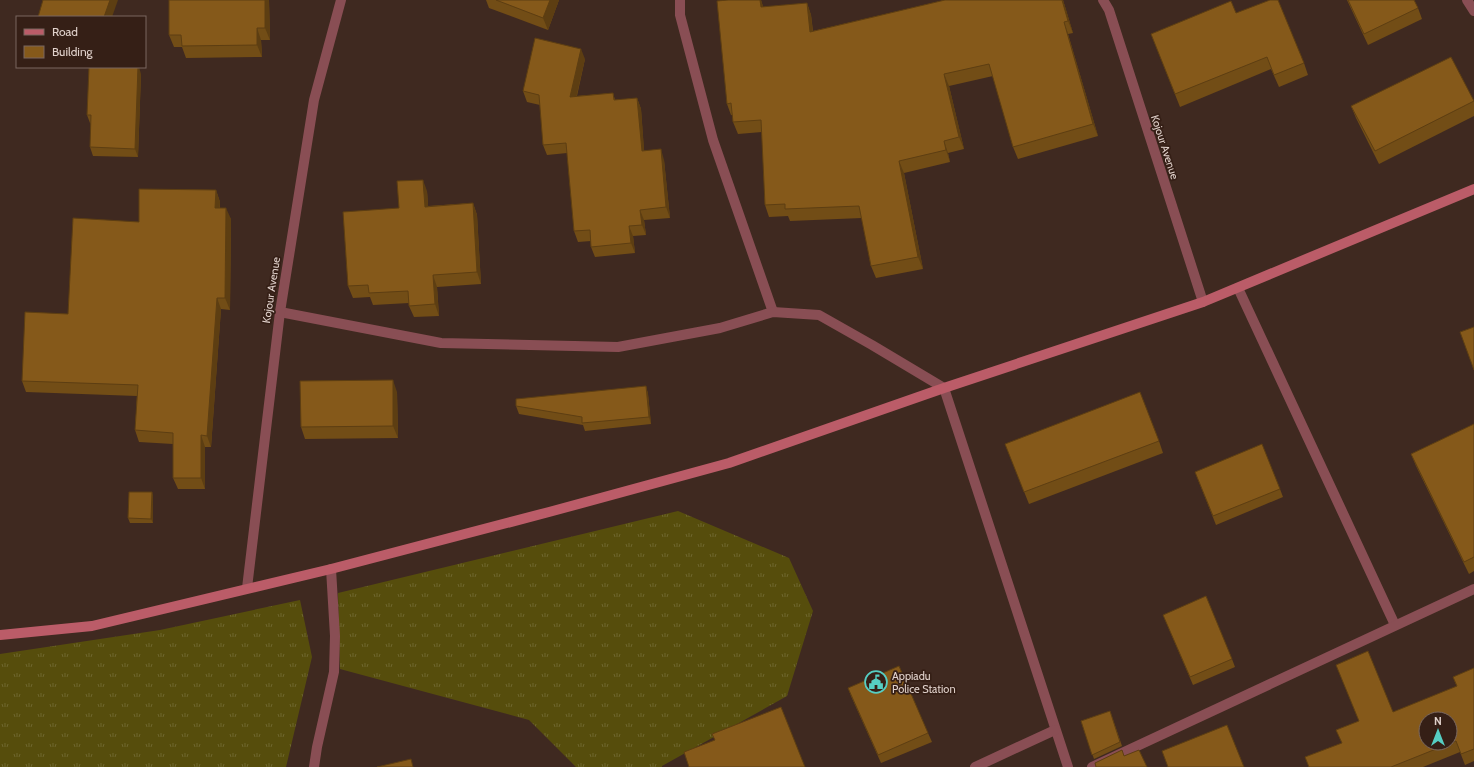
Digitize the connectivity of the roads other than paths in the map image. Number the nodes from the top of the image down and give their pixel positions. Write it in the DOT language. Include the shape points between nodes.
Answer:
graph roads {
  1 [pos="341,0"];
  2 [pos="680,0"];
  3 [pos="1103,0"];
  4 [pos="1467,0"];
  5 [pos="1474,12"];
  6 [pos="1474,190"];
  7 [pos="1238,288"];
  8 [pos="1203,302"];
  9 [pos="280,312"];
  10 [pos="773,312"];
  11 [pos="944,388"];
  12 [pos="331,569"];
  13 [pos="247,588"];
  14 [pos="1474,589"];
  15 [pos="1394,625"];
  16 [pos="0,635"];
  17 [pos="1056,730"];
  18 [pos="314,767"];
  19 [pos="975,767"];
  20 [pos="1068,767"];
  21 [pos="1092,767"];
  1 -- 9 [label="street, Kojour Avenue" via="314,100"];
  2 -- 10 [label="street" via="680,15 713,140"];
  3 -- 8 [label="street, Kojour Avenue" via="1109,10"];
  4 -- 5 [label="street"];
  6 -- 7 [label="street"];
  7 -- 8 [label="street"];
  7 -- 15 [label="street"];
  8 -- 11 [label="street"];
  9 -- 10 [label="street" via="441,343 618,347 720,328"];
  9 -- 13 [label="street, Kojour Avenue"];
  10 -- 11 [label="street" via="819,315"];
  11 -- 12 [label="street" via="729,463"];
  11 -- 17 [label="street"];
  12 -- 13 [label="street"];
  12 -- 18 [label="street" via="335,636 334,672"];
  13 -- 16 [label="street" via="92,626"];
  14 -- 15 [label="street"];
  15 -- 21 [label="street"];
  17 -- 19 [label="street"];
  17 -- 20 [label="street"];
}
